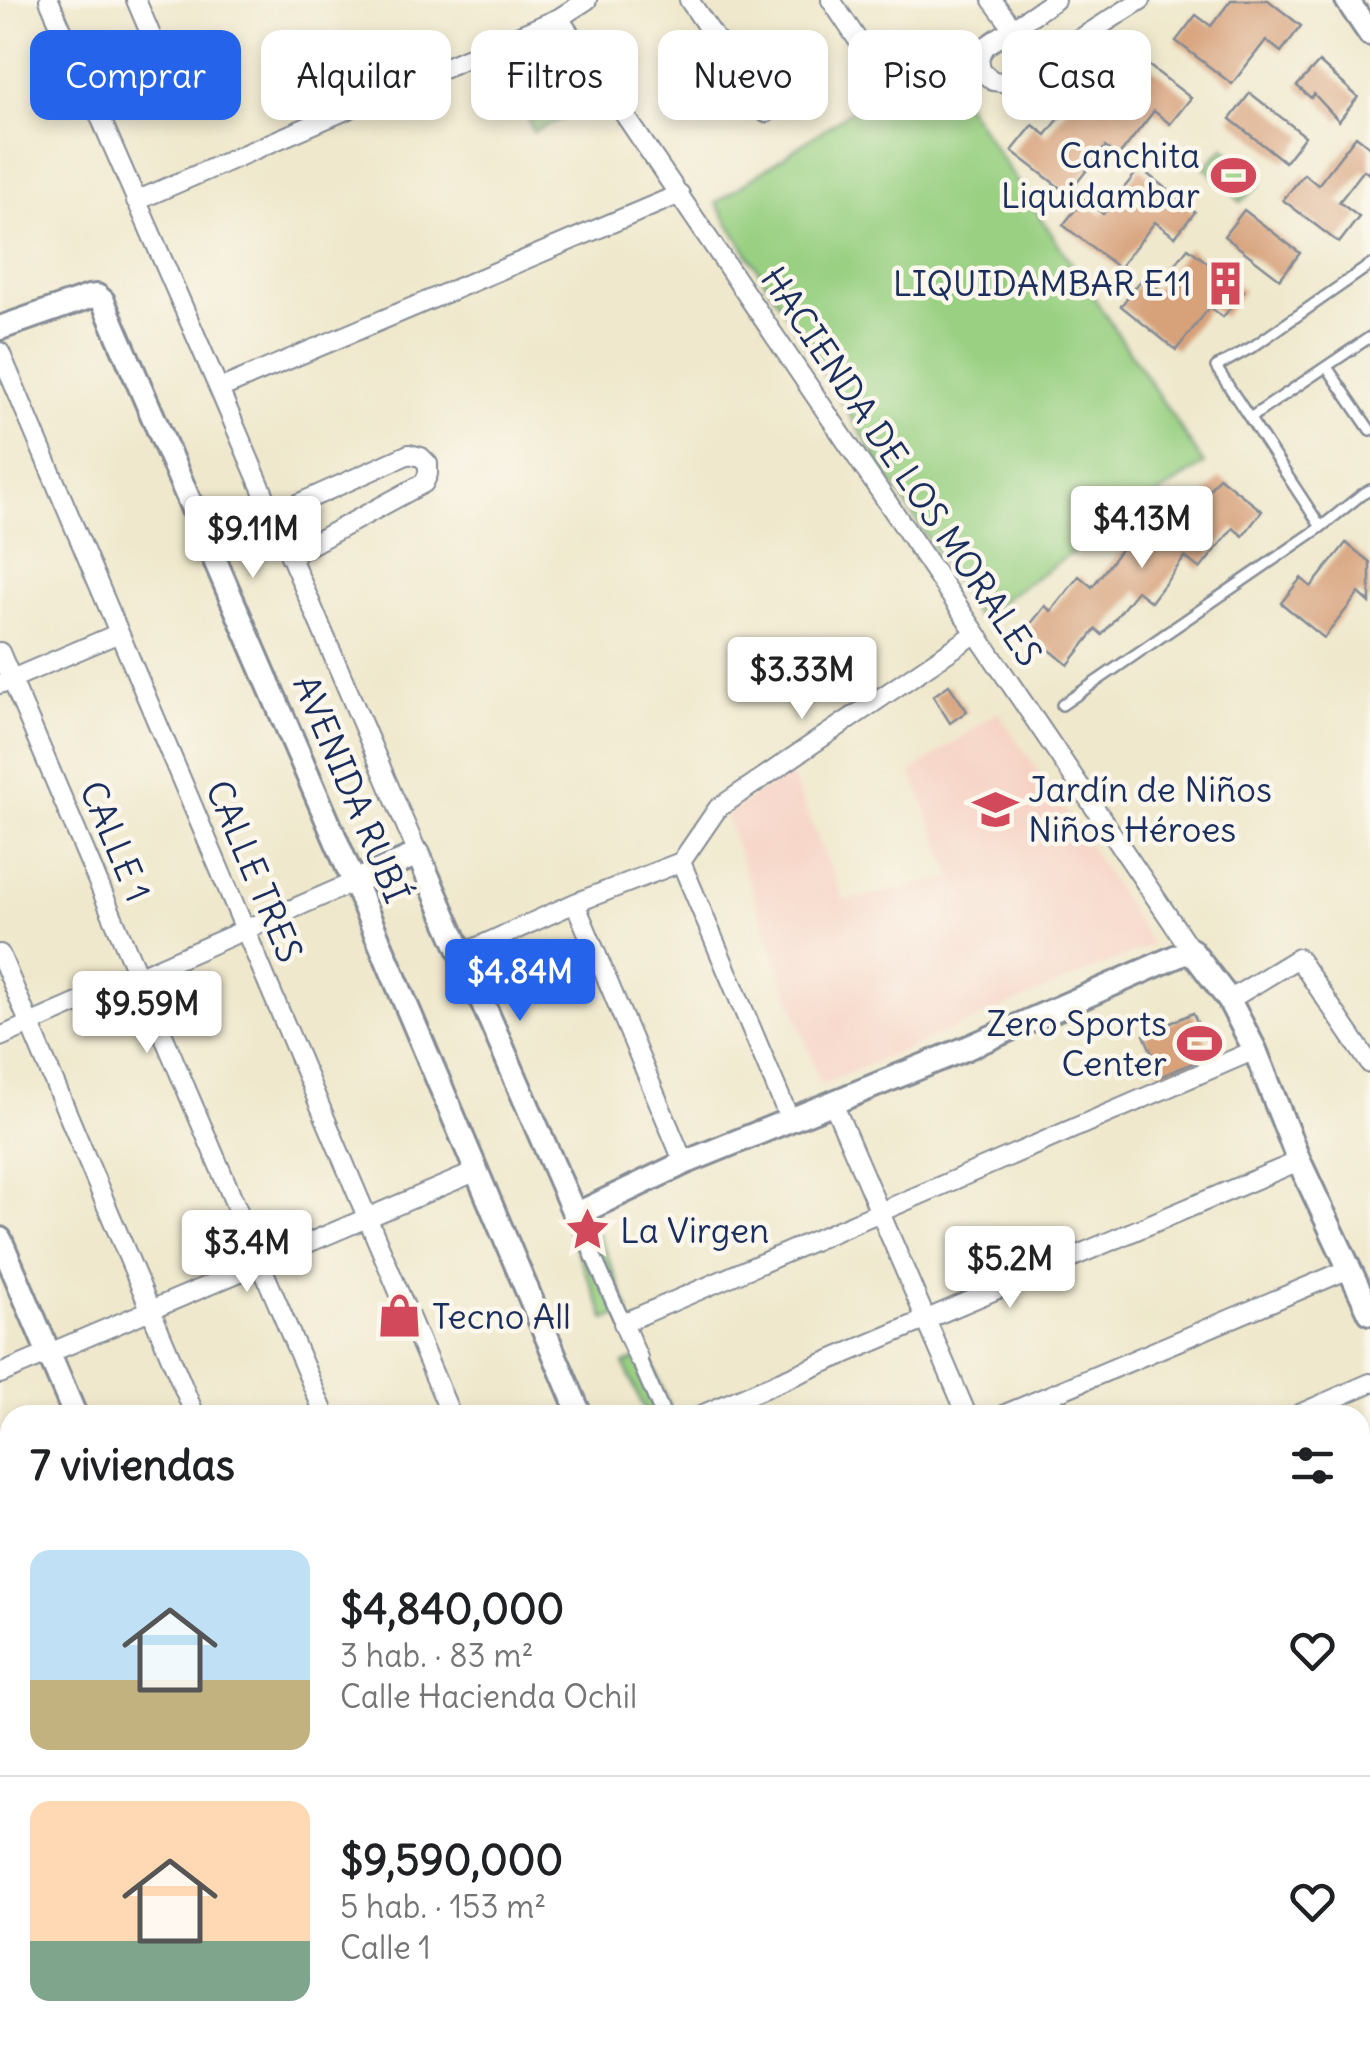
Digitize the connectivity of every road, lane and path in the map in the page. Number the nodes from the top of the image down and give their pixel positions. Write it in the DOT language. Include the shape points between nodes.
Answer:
graph roads {
  1 [pos="49,0"];
  2 [pos="136,0"];
  3 [pos="587,0"];
  4 [pos="689,0"];
  5 [pos="831,0"];
  6 [pos="992,0"];
  7 [pos="1055,0"];
  8 [pos="1141,0"];
  9 [pos="1347,0"];
  10 [pos="559,18"];
  11 [pos="1013,28"];
  12 [pos="149,30"];
  13 [pos="709,30"];
  14 [pos="851,30"];
  15 [pos="1370,34"];
  16 [pos="680,194"];
  17 [pos="136,202"];
  18 [pos="1370,265"];
  19 [pos="0,328"];
  20 [pos="1370,337"];
  21 [pos="0,352"];
  22 [pos="1326,366"];
  23 [pos="219,389"];
  24 [pos="1250,418"];
  25 [pos="1370,430"];
  26 [pos="1370,490"];
  27 [pos="273,515"];
  28 [pos="1322,526"];
  29 [pos="290,556"];
  30 [pos="119,634"];
  31 [pos="974,634"];
  32 [pos="0,652"];
  33 [pos="6,681"];
  34 [pos="1062,704"];
  35 [pos="418,854"];
  36 [pos="681,862"];
  37 [pos="354,882"];
  38 [pos="575,904"];
  39 [pos="245,930"];
  40 [pos="1191,950"];
  41 [pos="0,954"];
  42 [pos="462,954"];
  43 [pos="139,976"];
  44 [pos="1229,1000"];
  45 [pos="30,1024"];
  46 [pos="0,1036"];
  47 [pos="1255,1050"];
  48 [pos="1370,1064"];
  49 [pos="834,1103"];
  50 [pos="790,1120"];
  51 [pos="1300,1161"];
  52 [pos="684,1163"];
  53 [pos="475,1172"];
  54 [pos="880,1211"];
  55 [pos="574,1215"];
  56 [pos="368,1218"];
  57 [pos="0,1239"];
  58 [pos="261,1263"];
  59 [pos="1349,1269"];
  60 [pos="150,1310"];
  61 [pos="1370,1314"];
  62 [pos="926,1321"];
  63 [pos="623,1323"];
  64 [pos="48,1352"];
  65 [pos="638,1358"];
  66 [pos="0,1374"];
  67 [pos="1370,1383"];
  68 [pos="71,1405"];
  69 [pos="191,1405"];
  70 [pos="321,1405"];
  71 [pos="447,1405"];
  72 [pos="576,1405"];
  73 [pos="659,1405"];
  74 [pos="725,1405"];
  75 [pos="963,1405"];
  76 [pos="1027,1405"];
  77 [pos="1320,1405"];
  1 -- 17 [label="street"];
  2 -- 12 [label="street"];
  3 -- 10 [label="street"];
  4 -- 13 [label="street"];
  5 -- 14 [label="street"];
  6 -- 11 [label="street"];
  7 -- 11 [label="street"];
  8 -- 11 [label="street" via="1010,84 993,81 981,71 979,57"];
  9 -- 15 [label="street"];
  10 -- 16 [label="street, HACIENDA DE LOS MORALES"];
  10 -- 17 [label="street"];
  16 -- 23 [label="street"];
  16 -- 31 [label="street, HACIENDA DE LOS MORALES"];
  17 -- 23 [label="street"];
  18 -- 24 [label="lane" via="1216,367"];
  19 -- 37 [label="street, AVENIDA RUBÍ" via="89,297 103,301"];
  20 -- 22 [label="lane"];
  21 -- 30 [label="street, CALLE TRES"];
  22 -- 24 [label="lane"];
  22 -- 25 [label="lane"];
  23 -- 27 [label="street"];
  24 -- 28 [label="lane"];
  26 -- 28 [label="lane"];
  27 -- 29 [label="street"];
  27 -- 29 [label="street" via="409,454 428,464 424,483"];
  28 -- 34 [label="lane"];
  29 -- 35 [label="street"];
  30 -- 33 [label="street"];
  30 -- 39 [label="street, CALLE TRES"];
  31 -- 36 [label="street" via="718,808"];
  31 -- 40 [label="street, HACIENDA DE LOS MORALES"];
  32 -- 33 [label="street, CALLE 1"];
  33 -- 43 [label="street, CALLE 1"];
  35 -- 37 [label="street"];
  35 -- 42 [label="street"];
  36 -- 38 [label="street"];
  36 -- 50 [label="street"];
  37 -- 39 [label="street"];
  37 -- 53 [label="street, AVENIDA RUBÍ"];
  38 -- 42 [label="street"];
  38 -- 52 [label="street"];
  39 -- 43 [label="street"];
  39 -- 56 [label="street, CALLE TRES"];
  40 -- 44 [label="street"];
  40 -- 49 [label="street"];
  41 -- 45 [label="street"];
  42 -- 55 [label="street"];
  43 -- 45 [label="street"];
  43 -- 58 [label="street, CALLE 1"];
  44 -- 47 [label="street"];
  44 -- 48 [label="street" via="1298,958"];
  45 -- 46 [label="street"];
  45 -- 60 [label="street"];
  47 -- 51 [label="street"];
  47 -- 54 [label="street"];
  49 -- 50 [label="street"];
  49 -- 54 [label="street"];
  50 -- 52 [label="street"];
  51 -- 59 [label="street"];
  51 -- 62 [label="street"];
  52 -- 55 [label="street"];
  53 -- 56 [label="street"];
  53 -- 72 [label="street, AVENIDA RUBÍ"];
  54 -- 62 [label="street"];
  54 -- 63 [label="street"];
  55 -- 63 [label="street"];
  56 -- 58 [label="street"];
  56 -- 71 [label="street, CALLE TRES"];
  57 -- 64 [label="street"];
  58 -- 60 [label="street"];
  58 -- 70 [label="street, CALLE 1"];
  59 -- 61 [label="street"];
  59 -- 76 [label="street"];
  60 -- 64 [label="street"];
  60 -- 69 [label="street"];
  62 -- 74 [label="street"];
  62 -- 75 [label="street"];
  63 -- 65 [label="street"];
  64 -- 66 [label="street"];
  64 -- 68 [label="street"];
  65 -- 73 [label="street"];
  67 -- 77 [label="street"];
}
